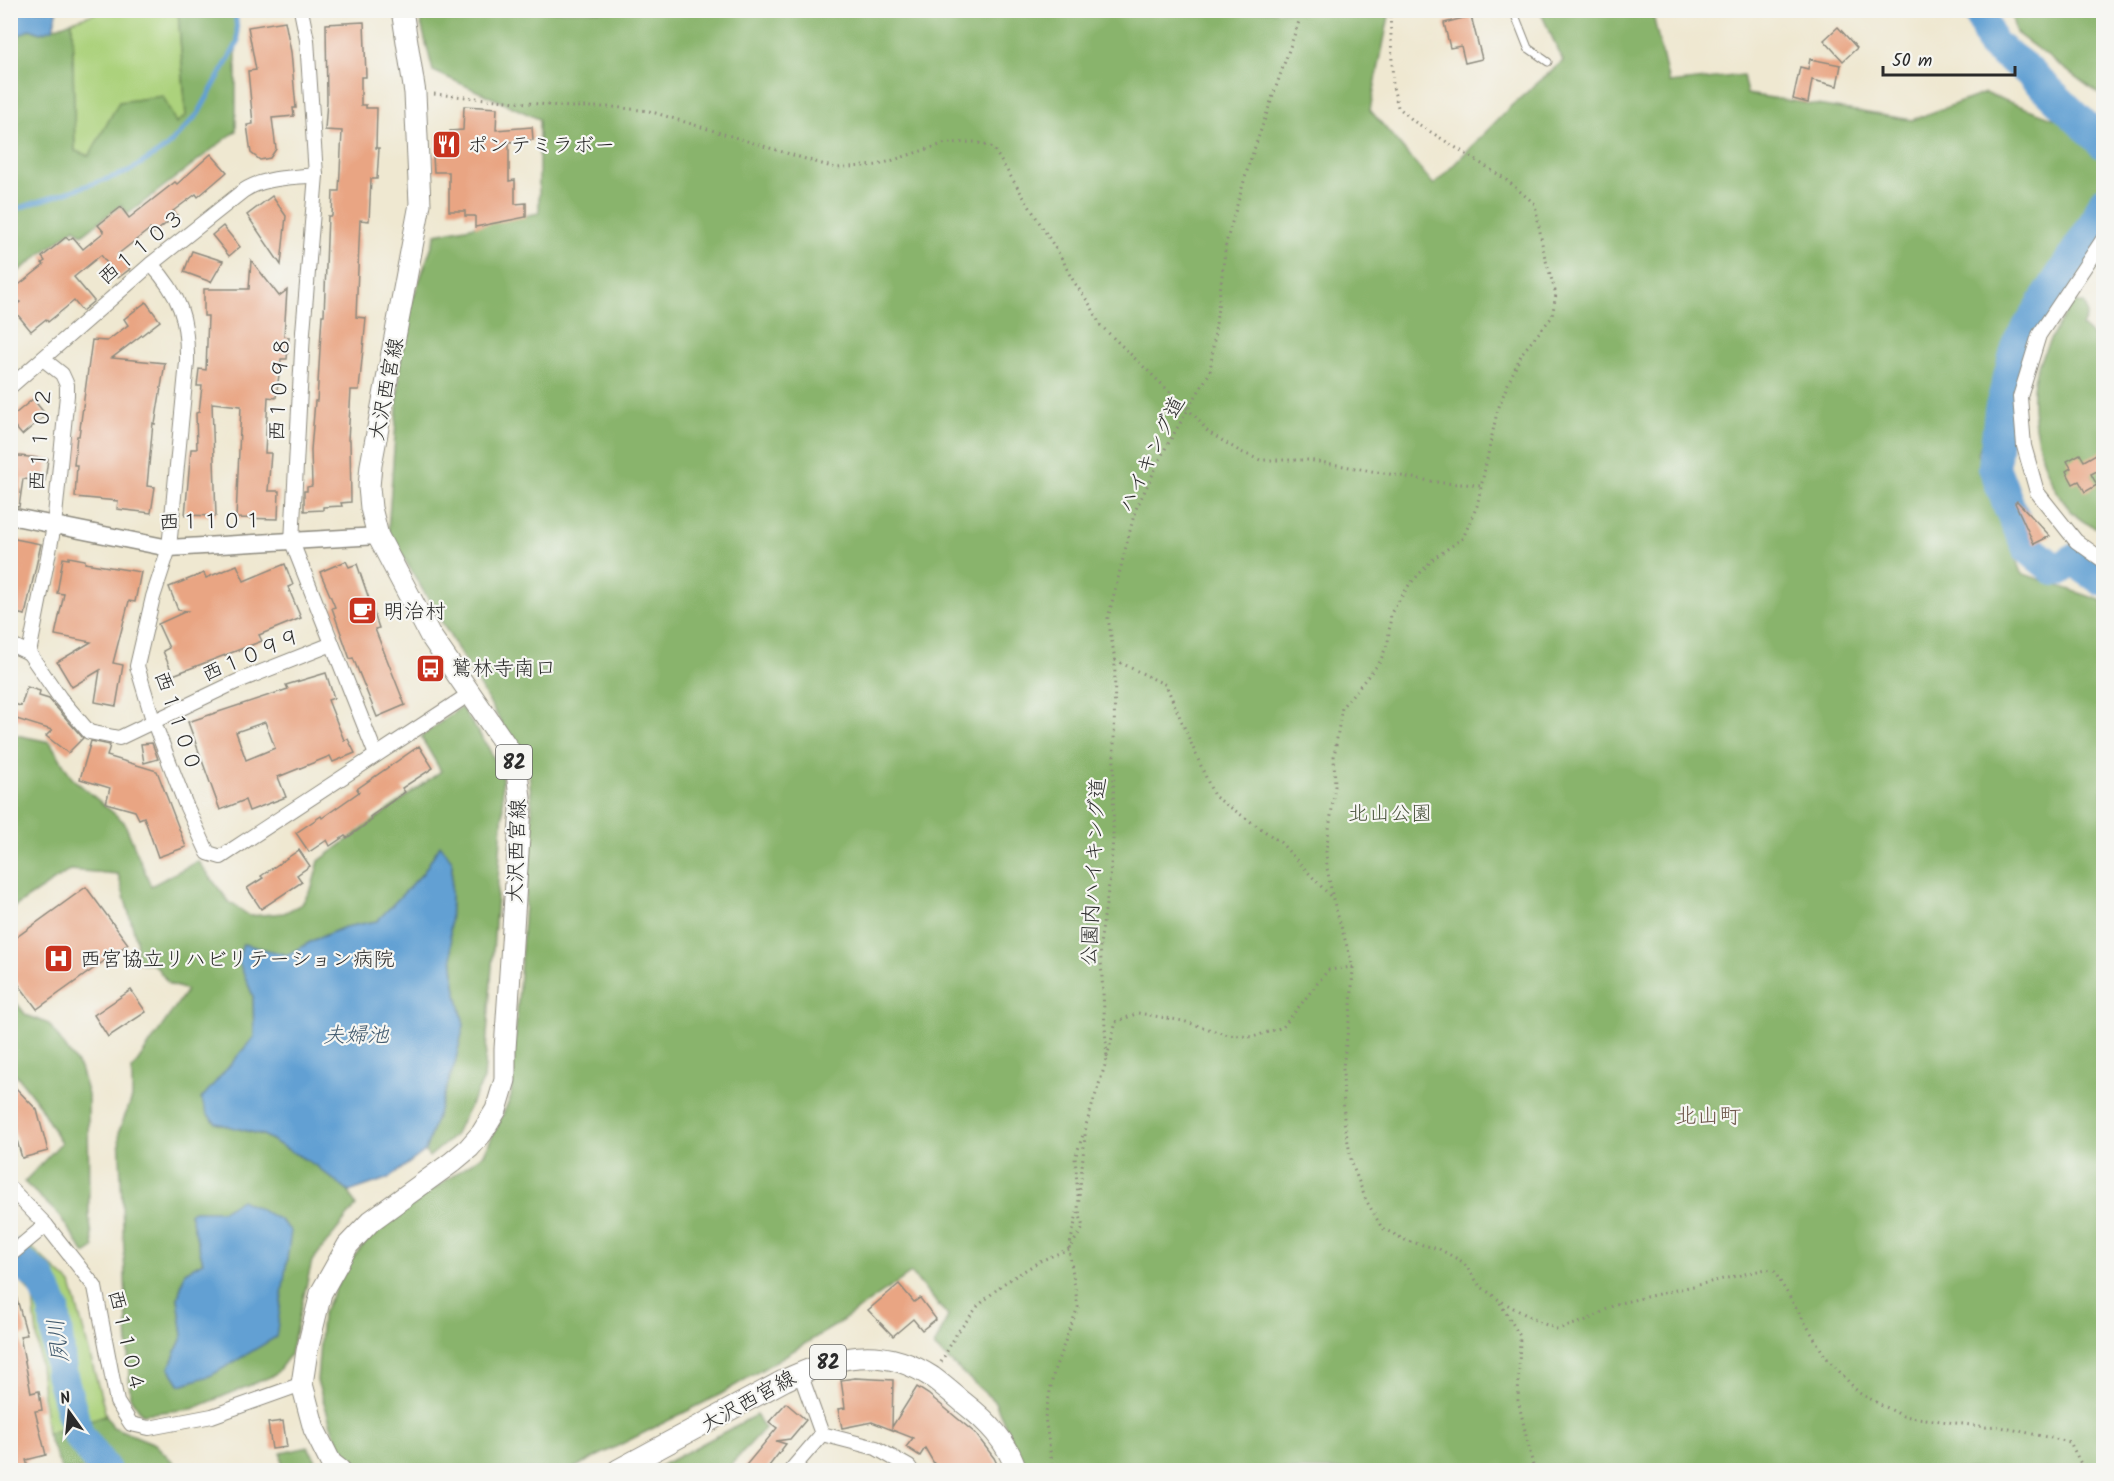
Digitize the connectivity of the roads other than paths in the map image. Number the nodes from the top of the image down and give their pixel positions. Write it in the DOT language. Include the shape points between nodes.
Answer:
graph roads {
  1 [pos="301,10"];
  2 [pos="402,10"];
  3 [pos="1513,10"];
  4 [pos="1548,62"];
  5 [pos="316,175"];
  6 [pos="2103,238"];
  7 [pos="151,264"];
  8 [pos="43,359"];
  9 [pos="10,387"];
  10 [pos="10,516"];
  11 [pos="54,526"];
  12 [pos="378,536"];
  13 [pos="292,542"];
  14 [pos="169,548"];
  15 [pos="2103,561"];
  16 [pos="10,644"];
  17 [pos="332,644"];
  18 [pos="29,653"];
  19 [pos="471,693"];
  20 [pos="153,720"];
  21 [pos="376,755"];
  22 [pos="10,1188"];
  23 [pos="46,1226"];
  24 [pos="10,1255"];
  25 [pos="800,1373"];
  26 [pos="302,1384"];
  27 [pos="822,1434"];
  28 [pos="340,1470"];
  29 [pos="618,1470"];
  30 [pos="791,1470"];
  31 [pos="911,1470"];
  32 [pos="1017,1470"];
  1 -- 5 [label="street, 西１０９８" via="307,40"];
  2 -- 12 [label="main road, 大沢西宮線 / 82" via="416,93 420,204 371,465 371,508"];
  3 -- 4 [label="lane" via="1528,48"];
  5 -- 7 [label="street, 西１１０３" via="252,185"];
  5 -- 13 [label="street, 西１０９８"];
  6 -- 15 [label="street" via="2038,335 2020,397 2024,446 2037,492 2076,541"];
  7 -- 8 [label="street, 西１１０３"];
  7 -- 14 [label="street, 西１１００" via="168,283 184,318 188,341"];
  8 -- 9 [label="street, 西１１０３"];
  8 -- 11 [label="street, 西１１０２" via="62,374 68,395"];
  10 -- 11 [label="street, 西１１０１"];
  11 -- 14 [label="street, 西１１０１"];
  11 -- 18 [label="street, 西１１０２"];
  12 -- 13 [label="street, 西１１０１"];
  12 -- 19 [label="main road, 大沢西宮線 / 82" via="430,635"];
  13 -- 14 [label="street, 西１１０１"];
  13 -- 17 [label="street, 西１０９８"];
  14 -- 20 [label="street, 西１１００" via="137,666"];
  16 -- 18 [label="street"];
  17 -- 20 [label="street, 西１０９９"];
  17 -- 21 [label="street, 西１０９８"];
  18 -- 20 [label="street, 西１０９９" via="89,732 119,738"];
  19 -- 21 [label="street, 西１１００"];
  19 -- 26 [label="main road, 大沢西宮線 / 82" via="509,750 517,772 521,807 505,1080 496,1110 469,1148 371,1221 348,1245 321,1293"];
  20 -- 21 [label="street, 西１１００" via="208,853 221,857"];
  22 -- 23 [label="street, 西１１０４"];
  23 -- 24 [label="street"];
  23 -- 26 [label="street, 西１１０４" via="95,1287 117,1402 131,1424 149,1428 212,1416"];
  25 -- 27 [label="street"];
  25 -- 29 [label="main road, 大沢西宮線 / 82"];
  25 -- 32 [label="main road, 大沢西宮線 / 82" via="851,1357 886,1357 911,1365 980,1415 1001,1440"];
  26 -- 28 [label="main road, 大沢西宮線 / 82" via="314,1429 331,1463"];
  27 -- 30 [label="street"];
  27 -- 31 [label="street" via="876,1448"];
}
